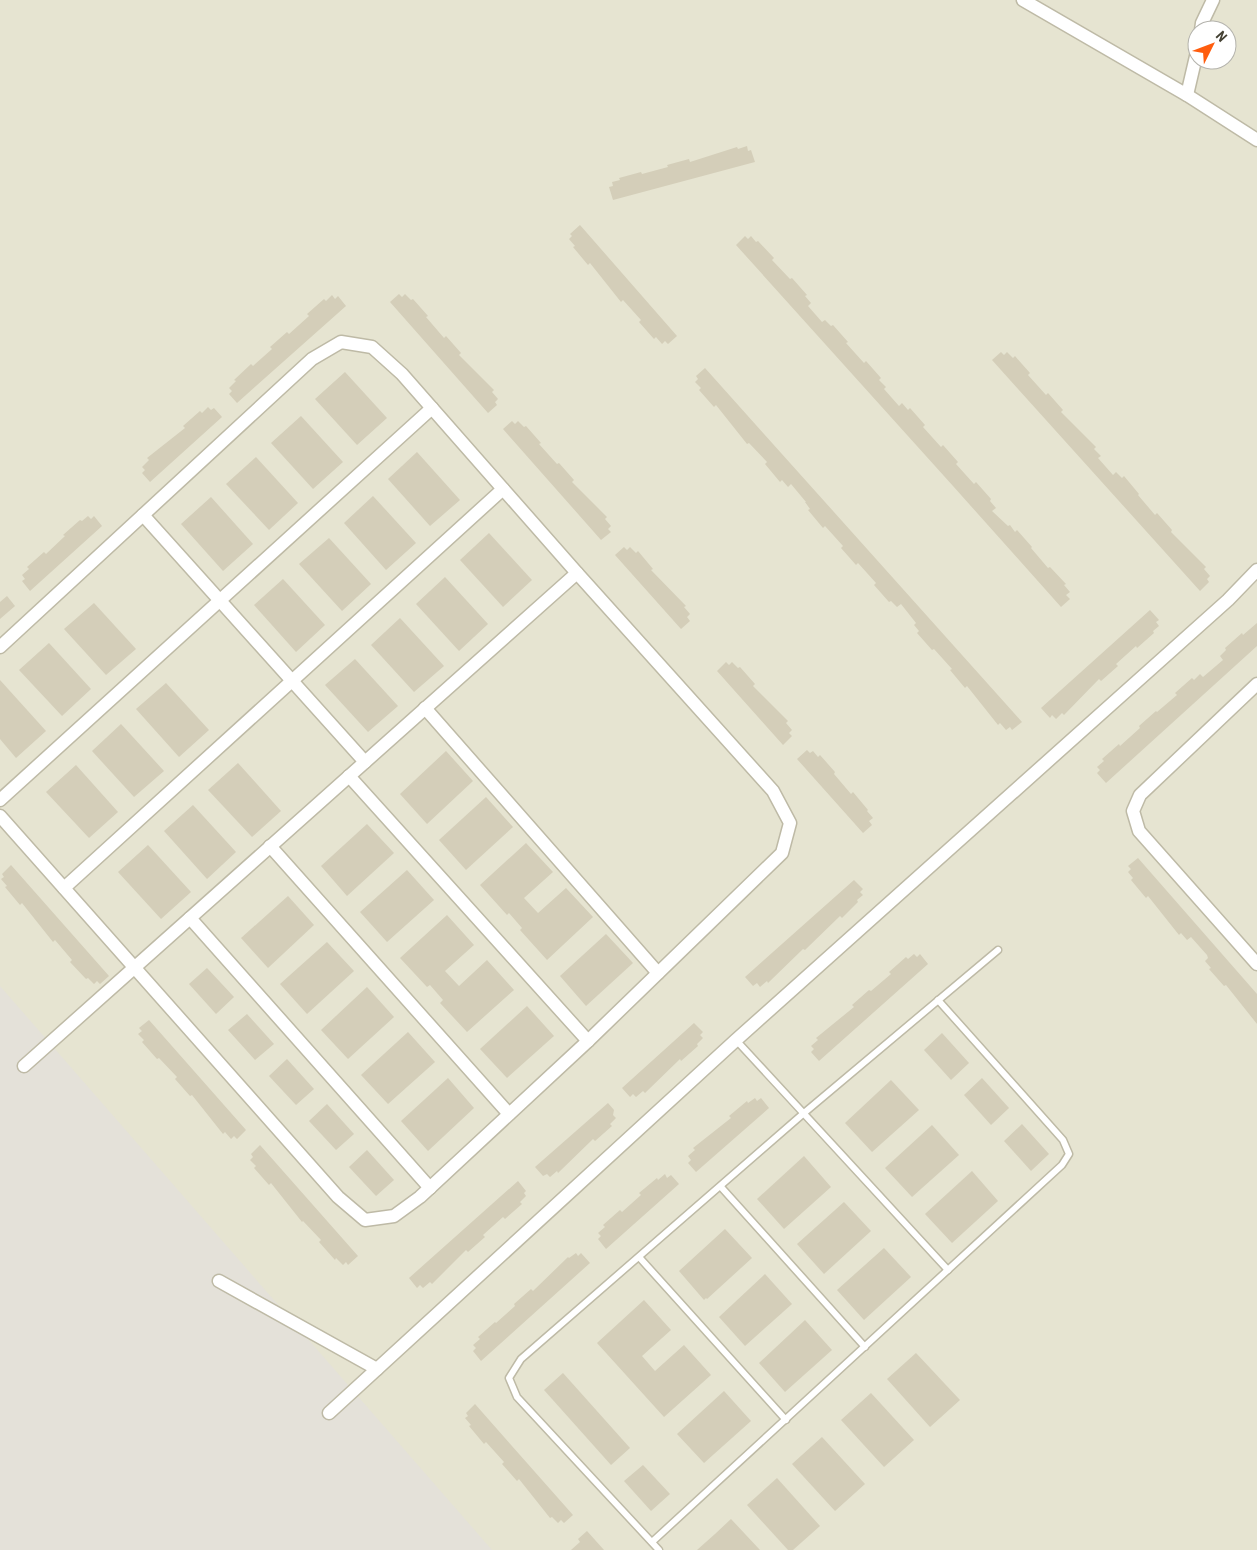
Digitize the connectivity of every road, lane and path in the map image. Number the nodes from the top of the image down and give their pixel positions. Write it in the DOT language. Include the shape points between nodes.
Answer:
graph roads {
  1 [pos="1023,0"];
  2 [pos="1214,0"];
  3 [pos="1204,20"];
  4 [pos="1193,70"];
  5 [pos="1187,95"];
  6 [pos="1257,140"];
  7 [pos="432,408"];
  8 [pos="503,489"];
  9 [pos="143,515"];
  10 [pos="1257,570"];
  11 [pos="577,573"];
  12 [pos="220,600"];
  13 [pos="0,647"];
  14 [pos="292,681"];
  15 [pos="1257,684"];
  16 [pos="425,708"];
  17 [pos="365,762"];
  18 [pos="349,776"];
  19 [pos="0,800"];
  20 [pos="0,816"];
  21 [pos="270,846"];
  22 [pos="64,888"];
  23 [pos="190,918"];
  24 [pos="998,950"];
  25 [pos="1257,964"];
  26 [pos="134,968"];
  27 [pos="658,973"];
  28 [pos="938,1000"];
  29 [pos="736,1040"];
  30 [pos="588,1041"];
  31 [pos="24,1066"];
  32 [pos="804,1113"];
  33 [pos="509,1114"];
  34 [pos="721,1187"];
  35 [pos="430,1188"];
  36 [pos="639,1257"];
  37 [pos="948,1270"];
  38 [pos="219,1280"];
  39 [pos="865,1347"];
  40 [pos="377,1369"];
  41 [pos="329,1413"];
  42 [pos="786,1420"];
  43 [pos="652,1542"];
  44 [pos="660,1550"];
  1 -- 5 [label="street"];
  2 -- 3 [label="street"];
  4 -- 5 [label="street"];
  5 -- 6 [label="street"];
  7 -- 8 [label="street"];
  7 -- 9 [label="street" via="372,347 341,342 312,359"];
  7 -- 12 [label="street"];
  8 -- 11 [label="street"];
  8 -- 14 [label="street"];
  9 -- 12 [label="street"];
  9 -- 13 [label="street"];
  10 -- 29 [label="street" via="1228,600"];
  11 -- 16 [label="street"];
  11 -- 27 [label="street" via="773,791 790,823 782,853"];
  12 -- 14 [label="street"];
  12 -- 19 [label="street"];
  14 -- 17 [label="street"];
  14 -- 22 [label="street"];
  15 -- 25 [label="street" via="1140,795 1133,811 1138,831"];
  16 -- 17 [label="street"];
  16 -- 27 [label="street"];
  17 -- 18 [label="street"];
  18 -- 21 [label="street"];
  18 -- 30 [label="street"];
  20 -- 22 [label="street"];
  21 -- 23 [label="street"];
  21 -- 33 [label="street"];
  22 -- 26 [label="street"];
  23 -- 26 [label="street"];
  23 -- 35 [label="street"];
  24 -- 28 [label="lane"];
  26 -- 31 [label="street"];
  26 -- 35 [label="street" via="338,1197 365,1220 394,1216"];
  27 -- 30 [label="street"];
  28 -- 32 [label="lane"];
  28 -- 37 [label="lane" via="1063,1140 1069,1154 1062,1166"];
  29 -- 32 [label="lane"];
  29 -- 40 [label="street"];
  30 -- 33 [label="street"];
  32 -- 34 [label="lane"];
  32 -- 37 [label="lane"];
  33 -- 35 [label="street"];
  34 -- 36 [label="lane"];
  34 -- 39 [label="lane"];
  36 -- 42 [label="lane"];
  36 -- 43 [label="lane" via="520,1359 509,1378 517,1398"];
  37 -- 39 [label="lane"];
  38 -- 40 [label="street"];
  39 -- 42 [label="lane"];
  40 -- 41 [label="street"];
  42 -- 43 [label="lane"];
  43 -- 44 [label="lane"];
}
